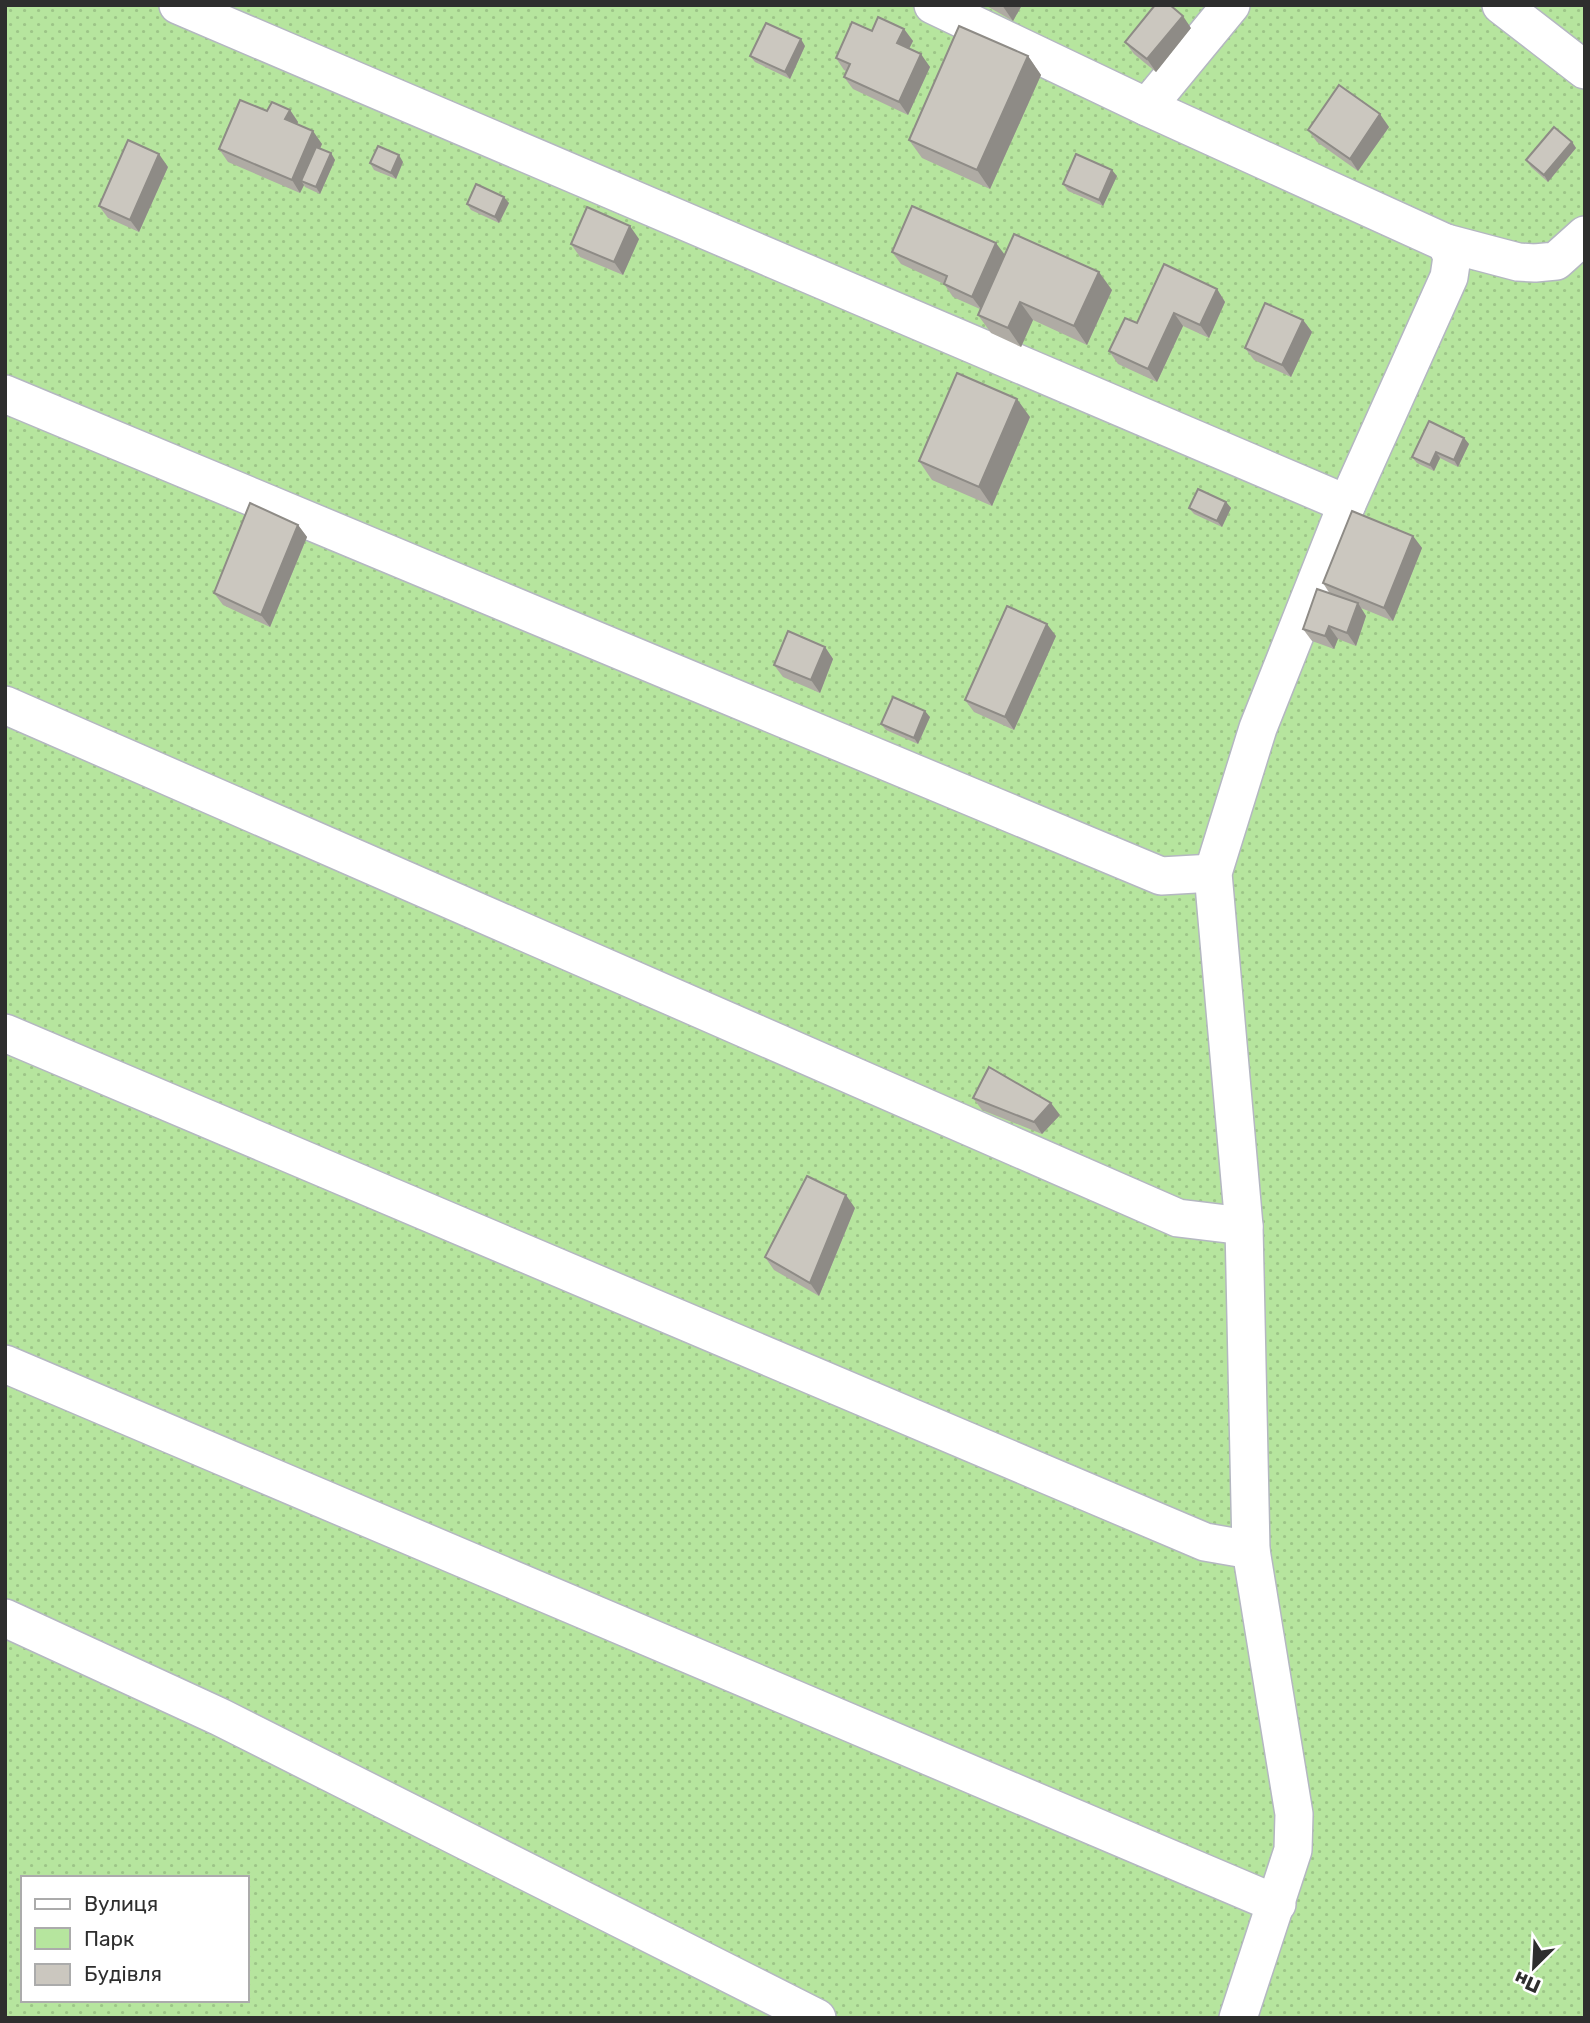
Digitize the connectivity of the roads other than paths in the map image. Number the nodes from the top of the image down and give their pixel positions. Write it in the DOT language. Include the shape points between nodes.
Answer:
graph roads {
  1 [pos="178,5"];
  2 [pos="933,5"];
  3 [pos="1231,5"];
  4 [pos="1501,5"];
  5 [pos="1585,70"];
  6 [pos="1147,107"];
  7 [pos="1585,235"];
  8 [pos="1446,243"];
  9 [pos="5,394"];
  10 [pos="1346,504"];
  11 [pos="5,705"];
  12 [pos="1213,873"];
  13 [pos="5,1033"];
  14 [pos="1244,1226"];
  15 [pos="5,1364"];
  16 [pos="1251,1550"];
  17 [pos="5,1618"];
  18 [pos="1277,1904"];
  19 [pos="817,2018"];
  20 [pos="1238,2018"];
  1 -- 10 [label="street"];
  2 -- 6 [label="street"];
  3 -- 6 [label="street"];
  4 -- 5 [label="street"];
  6 -- 8 [label="street"];
  7 -- 8 [label="street" via="1556,261 1535,264"];
  8 -- 10 [label="street" via="1452,257 1449,277"];
  9 -- 12 [label="street" via="1161,876"];
  10 -- 12 [label="street" via="1258,727"];
  11 -- 14 [label="street" via="1178,1218"];
  12 -- 14 [label="street"];
  13 -- 16 [label="street" via="1192,1537"];
  14 -- 16 [label="street"];
  15 -- 18 [label="street"];
  16 -- 18 [label="street" via="1294,1814 1293,1850"];
  17 -- 19 [label="street" via="220,1717"];
  18 -- 20 [label="street"];
}
